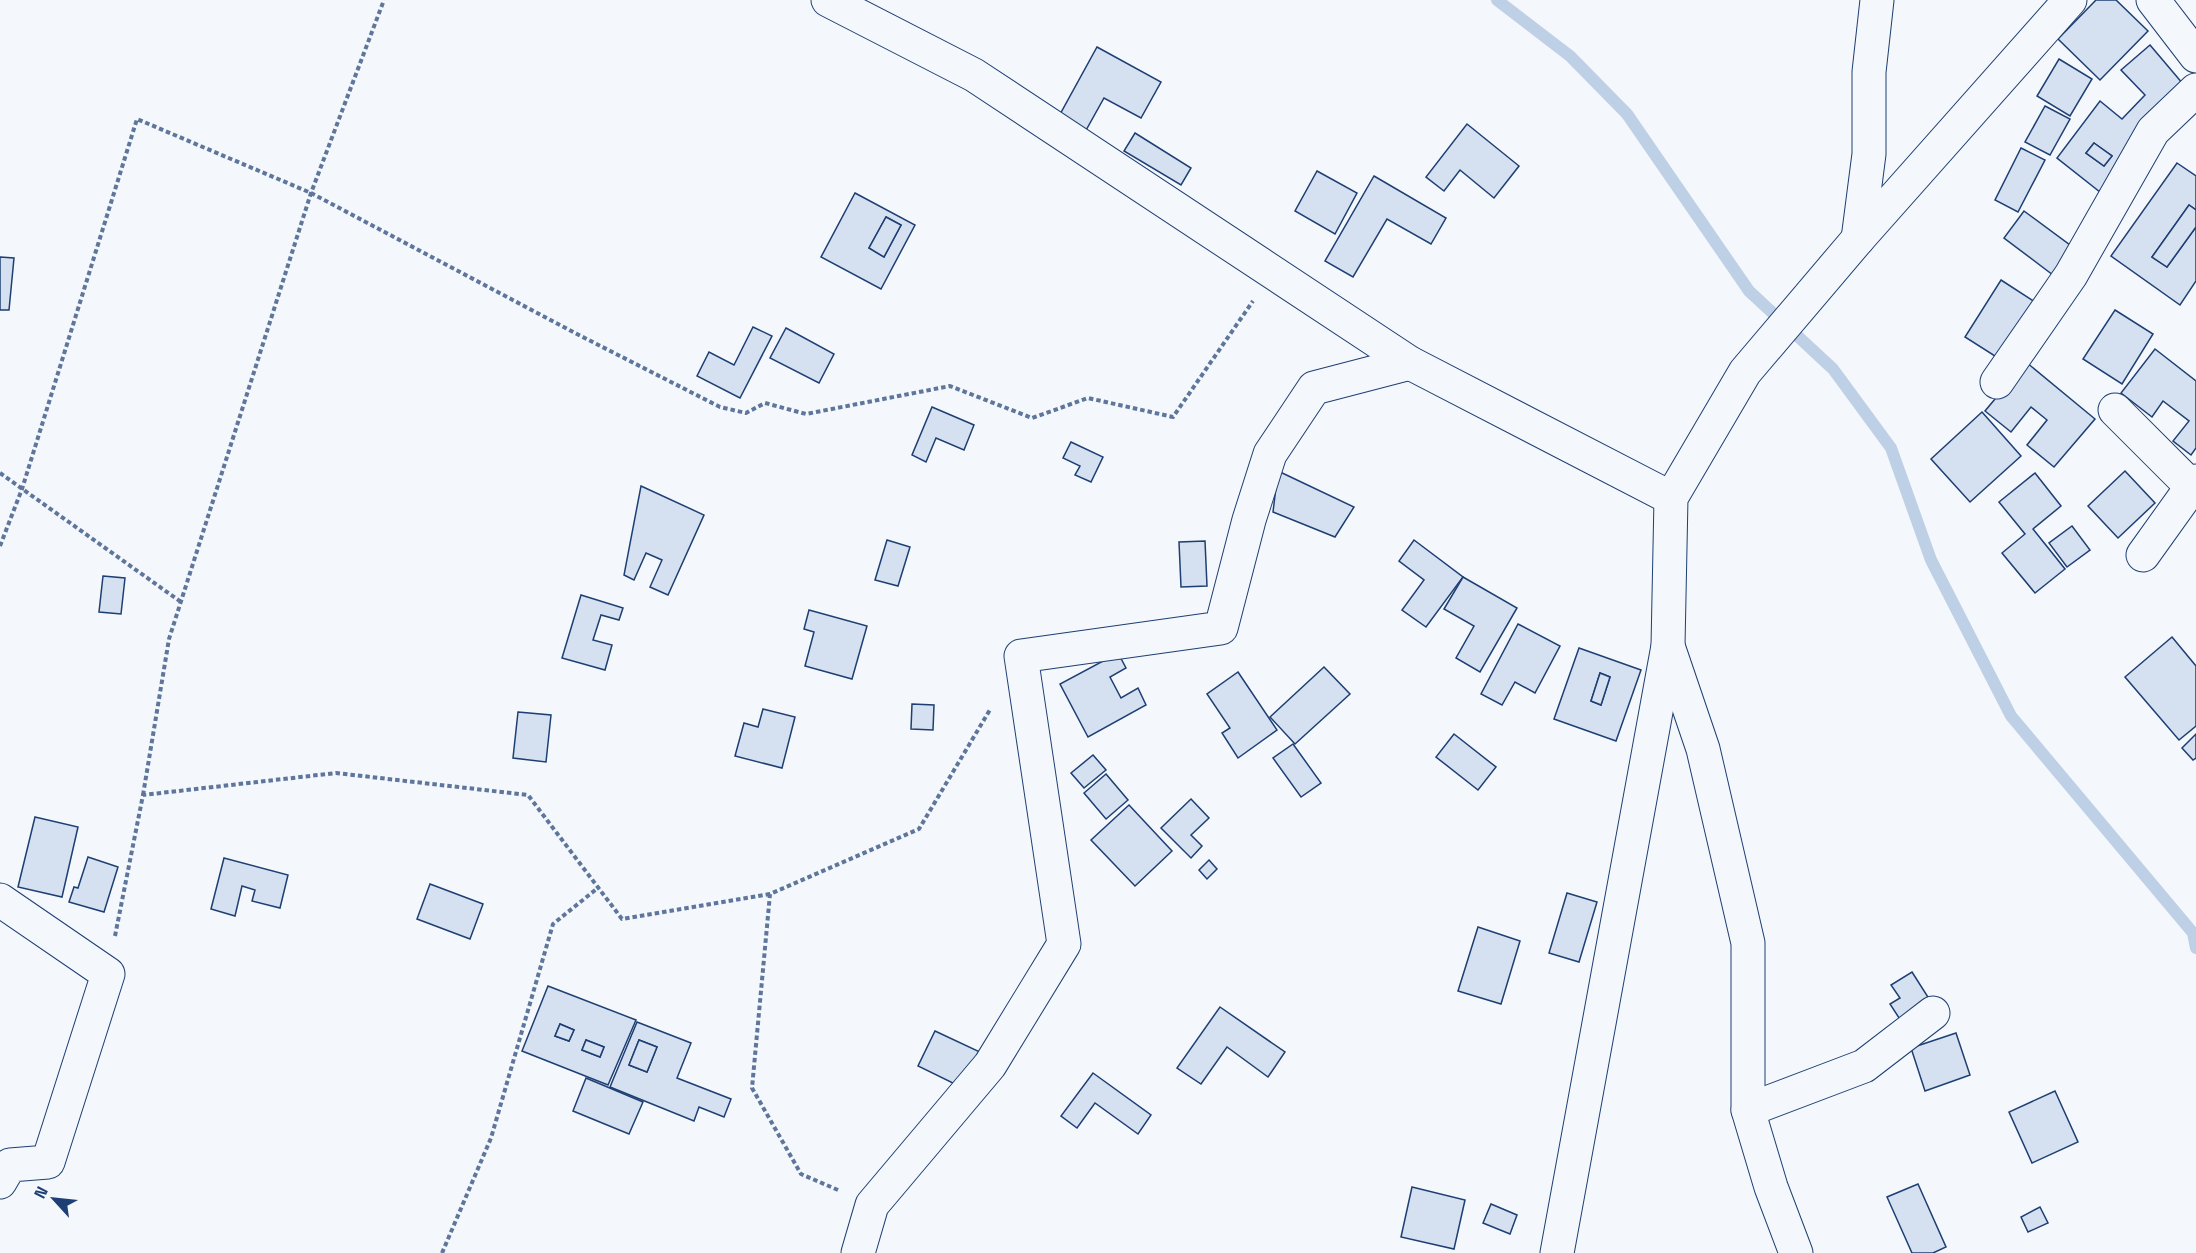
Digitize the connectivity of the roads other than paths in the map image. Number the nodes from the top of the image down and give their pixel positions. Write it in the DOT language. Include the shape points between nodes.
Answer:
graph roads {
  1 [pos="828,0"];
  2 [pos="1877,0"];
  3 [pos="2070,0"];
  4 [pos="2153,0"];
  5 [pos="2196,56"];
  6 [pos="2196,90"];
  7 [pos="1858,239"];
  8 [pos="1410,363"];
  9 [pos="1997,382"];
  10 [pos="2115,410"];
  11 [pos="2194,484"];
  12 [pos="1671,498"];
  13 [pos="2143,555"];
  14 [pos="1668,646"];
  15 [pos="0,900"];
  16 [pos="1933,1013"];
  17 [pos="1748,1110"];
  18 [pos="0,1182"];
  19 [pos="858,1253"];
  20 [pos="1557,1253"];
  21 [pos="1796,1253"];
  1 -- 8 [label="street" via="974,75"];
  2 -- 7 [label="street" via="1869,72 1869,154"];
  3 -- 7 [label="street"];
  4 -- 5 [label="street"];
  6 -- 9 [label="street" via="2153,131 2071,275"];
  7 -- 12 [label="street" via="1744,372"];
  8 -- 12 [label="street"];
  8 -- 19 [label="street" via="1314,388 1270,454 1221,628 1022,656 1064,944 990,1065 872,1205"];
  10 -- 11 [label="street"];
  11 -- 13 [label="street"];
  12 -- 14 [label="street"];
  14 -- 17 [label="street" via="1703,750 1748,943"];
  14 -- 20 [label="street"];
  15 -- 18 [label="street" via="108,974 48,1162 10,1165"];
  16 -- 17 [label="street" via="1864,1066"];
  17 -- 21 [label="street"];
}
